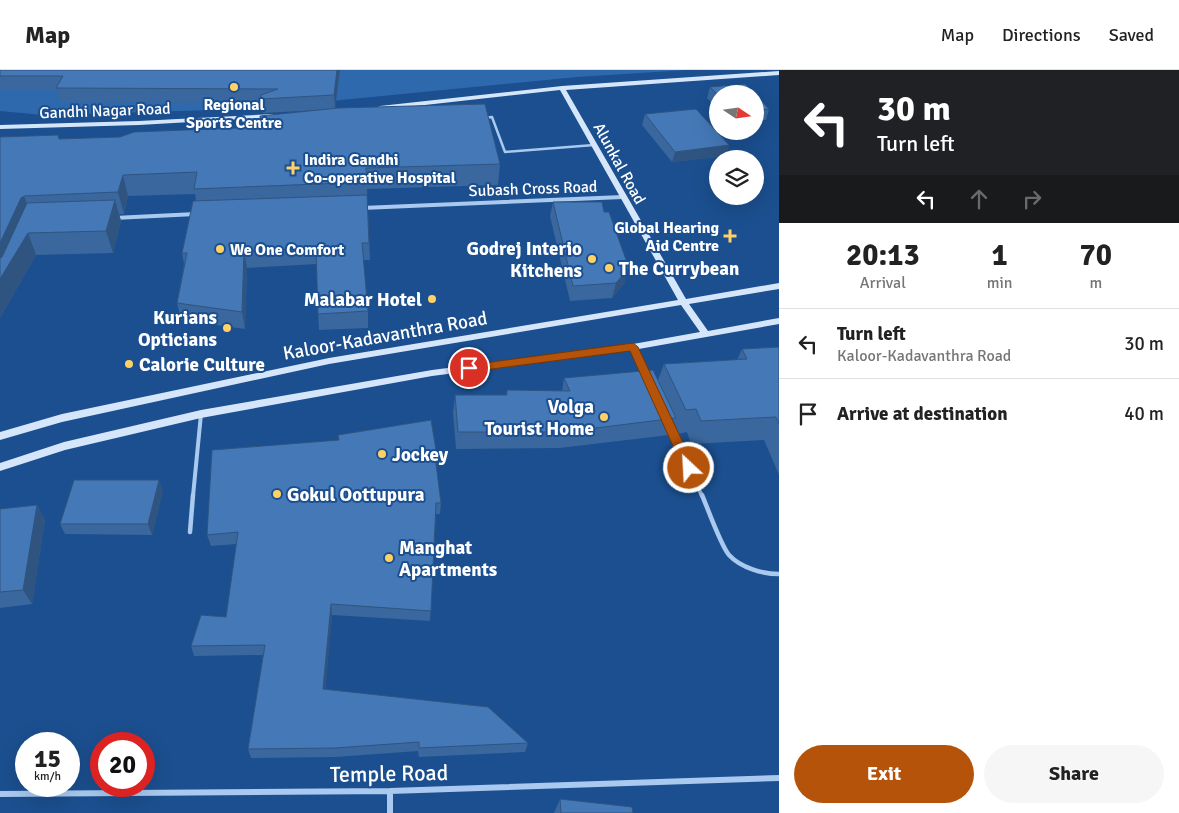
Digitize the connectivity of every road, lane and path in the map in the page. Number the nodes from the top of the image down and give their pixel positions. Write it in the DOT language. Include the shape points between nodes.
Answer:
graph roads {
  1 [pos="779,73"];
  2 [pos="562,88"];
  3 [pos="374,109"];
  4 [pos="278,116"];
  5 [pos="482,118"];
  6 [pos="0,127"];
  7 [pos="594,145"];
  8 [pos="623,197"];
  9 [pos="359,208"];
  10 [pos="201,214"];
  11 [pos="112,218"];
  12 [pos="779,286"];
  13 [pos="684,303"];
  14 [pos="779,321"];
  15 [pos="706,335"];
  16 [pos="633,347"];
  17 [pos="650,383"];
  18 [pos="201,414"];
  19 [pos="667,419"];
  20 [pos="0,436"];
  21 [pos="0,467"];
  22 [pos="190,532"];
  23 [pos="779,574"];
  24 [pos="779,778"];
  25 [pos="390,791"];
  26 [pos="0,794"];
  27 [pos="390,813"];
  1 -- 2 [label="main road"];
  2 -- 3 [label="main road"];
  2 -- 7 [label="main road, Alunkal Road"];
  4 -- 6 [label="main road, Gandhi Nagar Road"];
  5 -- 7 [label="lane" via="492,117 505,152"];
  7 -- 8 [label="main road, Alunkal Road"];
  8 -- 9 [label="street, Subash Cross Road"];
  8 -- 13 [label="main road, Alunkal Road"];
  10 -- 11 [label="street"];
  12 -- 13 [label="main road, Kaloor-Kadavanthra Road"];
  13 -- 15 [label="main road, Alunkal Road"];
  13 -- 20 [label="main road, Kaloor-Kadavanthra Road" via="329,361 62,418"];
  14 -- 15 [label="main road"];
  15 -- 16 [label="main road"];
  16 -- 17 [label="lane"];
  16 -- 18 [label="main road" via="432,373"];
  18 -- 21 [label="main road" via="64,446"];
  18 -- 22 [label="lane"];
  19 -- 23 [label="lane" via="729,555 746,568"];
  24 -- 25 [label="street, Temple Road"];
  25 -- 26 [label="street, Temple Road"];
  25 -- 27 [label="street"];
}
